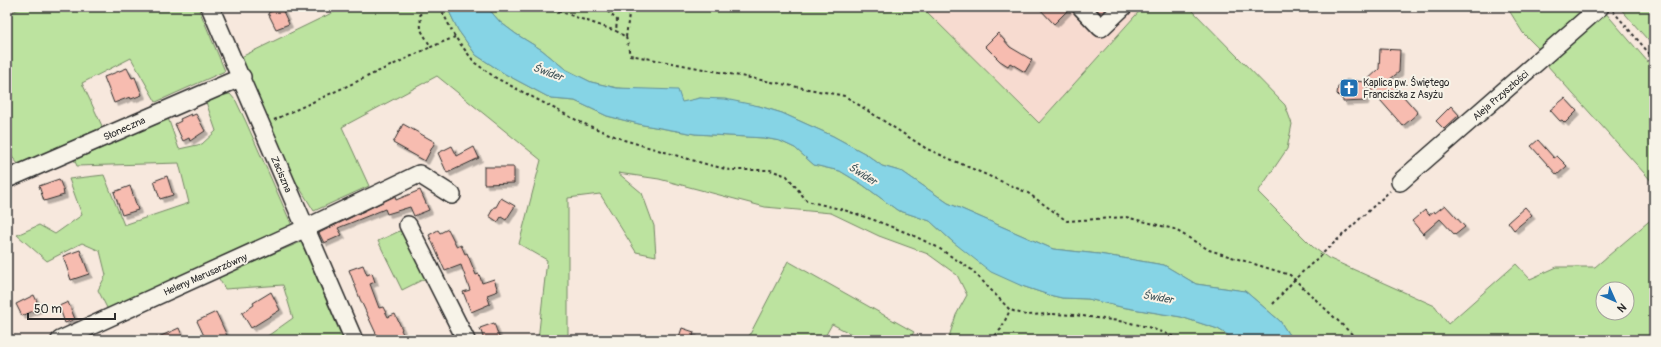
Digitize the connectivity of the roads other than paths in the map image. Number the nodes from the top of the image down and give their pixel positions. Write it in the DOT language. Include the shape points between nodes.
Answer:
graph roads {
  1 [pos="210,7"];
  2 [pos="1081,7"];
  3 [pos="1123,7"];
  4 [pos="1600,7"];
  5 [pos="242,77"];
  6 [pos="7,179"];
  7 [pos="1400,182"];
  8 [pos="452,195"];
  9 [pos="408,225"];
  10 [pos="306,228"];
  11 [pos="60,340"];
  12 [pos="354,340"];
  13 [pos="466,340"];
  1 -- 5 [label="street, Zaciszna"];
  2 -- 3 [label="street" via="1101,28"];
  4 -- 7 [label="street, Aleja Przyszłości"];
  5 -- 6 [label="street, Słoneczna"];
  5 -- 10 [label="street, Zaciszna"];
  8 -- 10 [label="street, Heleny Marusarzówny" via="419,174"];
  9 -- 13 [label="street"];
  10 -- 11 [label="street, Heleny Marusarzówny"];
  10 -- 12 [label="street, Zaciszna"];
}
